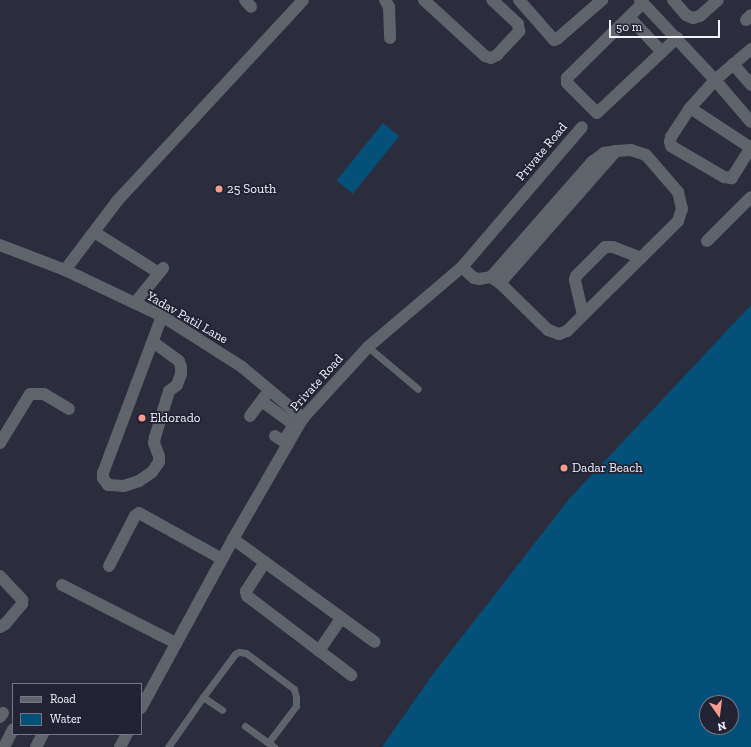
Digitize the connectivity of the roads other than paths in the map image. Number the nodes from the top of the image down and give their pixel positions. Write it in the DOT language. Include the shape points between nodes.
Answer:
graph roads {
  1 [pos="303,0"];
  2 [pos="384,0"];
  3 [pos="424,0"];
  4 [pos="492,0"];
  5 [pos="519,0"];
  6 [pos="602,0"];
  7 [pos="673,0"];
  8 [pos="718,0"];
  9 [pos="642,2"];
  10 [pos="629,17"];
  11 [pos="390,38"];
  12 [pos="677,38"];
  13 [pos="751,49"];
  14 [pos="662,52"];
  15 [pos="733,64"];
  16 [pos="715,80"];
  17 [pos="751,85"];
  18 [pos="690,108"];
  19 [pos="751,122"];
  20 [pos="582,127"];
  21 [pos="751,197"];
  22 [pos="94,232"];
  23 [pos="707,241"];
  24 [pos="0,245"];
  25 [pos="641,258"];
  26 [pos="462,267"];
  27 [pos="65,270"];
  28 [pos="496,280"];
  29 [pos="135,303"];
  30 [pos="583,315"];
  31 [pos="162,316"];
  32 [pos="153,342"];
  33 [pos="368,347"];
  34 [pos="418,389"];
  35 [pos="270,390"];
  36 [pos="264,404"];
  37 [pos="69,409"];
  38 [pos="250,416"];
  39 [pos="303,418"];
  40 [pos="286,438"];
  41 [pos="0,442"];
  42 [pos="233,539"];
  43 [pos="222,559"];
  44 [pos="265,562"];
  45 [pos="109,566"];
  46 [pos="0,576"];
  47 [pos="62,585"];
  48 [pos="341,618"];
  49 [pos="0,627"];
  50 [pos="375,642"];
  51 [pos="176,643"];
  52 [pos="319,651"];
  53 [pos="351,675"];
  54 [pos="203,697"];
  55 [pos="142,706"];
  56 [pos="222,710"];
  57 [pos="245,726"];
  58 [pos="12,731"];
  59 [pos="42,735"];
  60 [pos="126,735"];
  61 [pos="271,745"];
  62 [pos="4,747"];
  63 [pos="36,747"];
  64 [pos="120,747"];
  65 [pos="168,747"];
  1 -- 22 [label="street" via="118,200"];
  2 -- 11 [label="street" via="389,7"];
  3 -- 4 [label="street" via="490,58 497,55 519,31 518,24"];
  5 -- 6 [label="street" via="554,40"];
  7 -- 8 [label="street" via="686,15 693,18 700,16"];
  9 -- 10 [label="street"];
  9 -- 12 [label="street"];
  10 -- 14 [label="street"];
  10 -- 14 [label="street" via="567,78 567,83 597,113"];
  12 -- 14 [label="street"];
  12 -- 16 [label="street"];
  13 -- 15 [label="street"];
  15 -- 16 [label="street"];
  15 -- 17 [label="street"];
  16 -- 18 [label="street"];
  16 -- 19 [label="street"];
  18 -- 18 [label="street" via="748,146 748,152 732,178 724,177 671,146 671,137"];
  20 -- 26 [label="street, Private Road"];
  21 -- 23 [label="street"];
  22 -- 27 [label="street"];
  22 -- 29 [label="street" via="161,270"];
  24 -- 27 [label="street, Yadav Patil Lane"];
  25 -- 28 [label="street" via="678,221 682,208 678,192 646,155 631,150 616,151 604,153 593,161"];
  25 -- 30 [label="street"];
  25 -- 30 [label="street" via="613,247 604,247 576,276"];
  26 -- 28 [label="street" via="474,278"];
  26 -- 33 [label="street, Private Road"];
  27 -- 29 [label="street, Yadav Patil Lane"];
  28 -- 30 [label="street" via="548,330 559,334 567,331"];
  29 -- 31 [label="street, Yadav Patil Lane"];
  31 -- 32 [label="street"];
  31 -- 35 [label="street, Yadav Patil Lane" via="242,367"];
  32 -- 32 [label="street" via="103,473 102,478 108,485 124,486 139,481 152,472 159,462 155,437 169,391 177,385 181,367 179,360"];
  33 -- 34 [label="lane"];
  33 -- 39 [label="street, Private Road"];
  35 -- 38 [label="street"];
  35 -- 39 [label="street, Yadav Patil Lane"];
  36 -- 40 [label="street" via="292,423"];
  37 -- 41 [label="street" via="44,394 30,394"];
  39 -- 40 [label="street, Private Road"];
  40 -- 42 [label="street, Private Road"];
  42 -- 43 [label="street, Private Road"];
  42 -- 44 [label="street"];
  43 -- 45 [label="street" via="139,514 135,516"];
  43 -- 51 [label="street, Private Road"];
  44 -- 48 [label="street"];
  44 -- 52 [label="street" via="246,591 247,596"];
  46 -- 49 [label="street" via="22,600 22,604"];
  47 -- 51 [label="street"];
  48 -- 50 [label="street"];
  48 -- 52 [label="street"];
  51 -- 55 [label="street, Private Road"];
  52 -- 53 [label="street"];
  54 -- 56 [label="lane"];
  54 -- 61 [label="lane" via="235,654 246,653 294,689 296,706"];
  54 -- 65 [label="lane"];
  57 -- 61 [label="lane"];
  58 -- 62 [label="street"];
  59 -- 63 [label="street"];
  60 -- 64 [label="street"];
}
